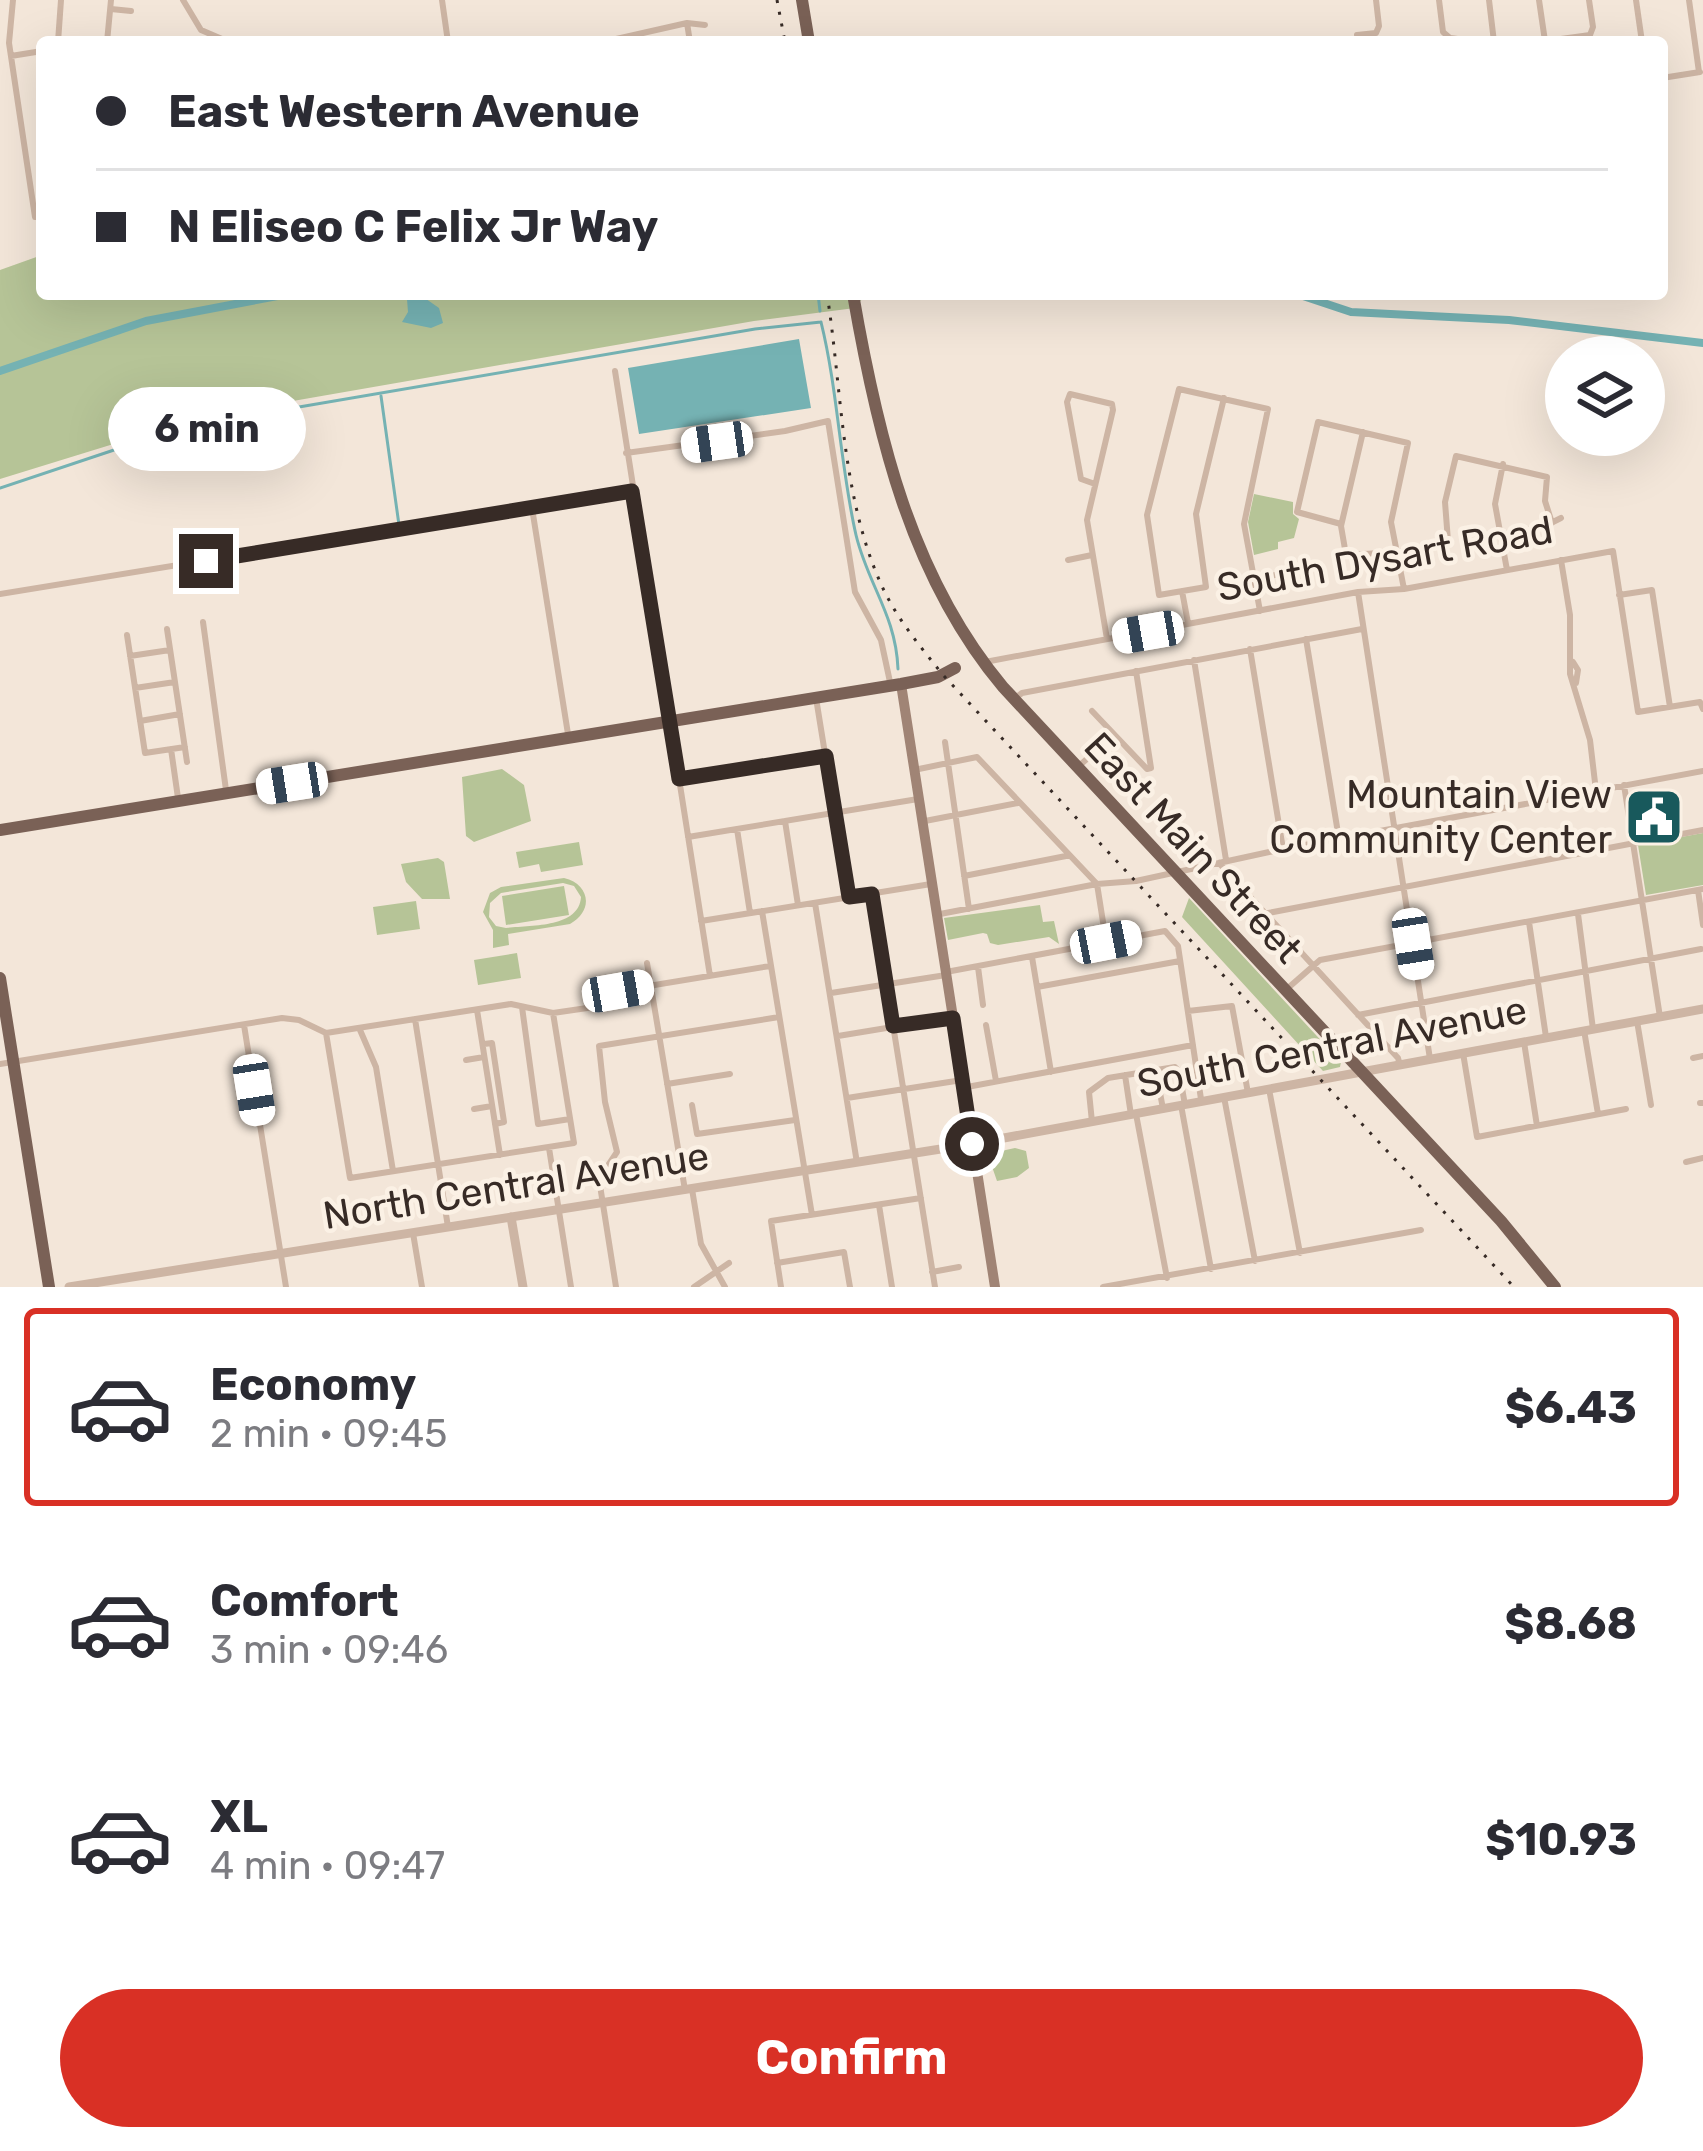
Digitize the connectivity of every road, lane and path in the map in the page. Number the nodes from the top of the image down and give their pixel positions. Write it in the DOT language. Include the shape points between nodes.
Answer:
graph roads {
  1 [pos="13,0"];
  2 [pos="62,0"];
  3 [pos="183,0"];
  4 [pos="442,0"];
  5 [pos="802,0"];
  6 [pos="1376,0"];
  7 [pos="1439,0"];
  8 [pos="1489,0"];
  9 [pos="1539,0"];
  10 [pos="1589,0"];
  11 [pos="1636,0"];
  12 [pos="1689,0"];
  13 [pos="110,4"];
  14 [pos="131,11"];
  15 [pos="687,23"];
  16 [pos="705,25"];
  17 [pos="641,32"];
  18 [pos="1357,35"];
  19 [pos="59,36"];
  20 [pos="107,36"];
  21 [pos="212,36"];
  22 [pos="447,36"];
  23 [pos="626,36"];
  24 [pos="642,36"];
  25 [pos="690,36"];
  26 [pos="808,36"];
  27 [pos="1448,36"];
  28 [pos="1493,36"];
  29 [pos="1542,36"];
  30 [pos="1583,36"];
  31 [pos="1641,36"];
  32 [pos="36,52"];
  33 [pos="11,56"];
  34 [pos="1701,72"];
  35 [pos="1668,77"];
  36 [pos="36,199"];
  37 [pos="854,301"];
  38 [pos="615,371"];
  39 [pos="1224,398"];
  40 [pos="1364,432"];
  41 [pos="626,453"];
  42 [pos="1503,464"];
  43 [pos="1095,484"];
  44 [pos="632,491"];
  45 [pos="532,508"];
  46 [pos="1561,518"];
  47 [pos="1552,523"];
  48 [pos="1341,524"];
  49 [pos="1501,534"];
  50 [pos="1397,552"];
  51 [pos="1092,555"];
  52 [pos="1068,560"];
  53 [pos="1562,560"];
  54 [pos="1294,566"];
  55 [pos="1507,570"];
  56 [pos="1254,579"];
  57 [pos="1404,589"];
  58 [pos="1182,591"];
  59 [pos="1358,592"];
  60 [pos="0,594"];
  61 [pos="1619,596"];
  62 [pos="1259,610"];
  63 [pos="951,611"];
  64 [pos="203,622"];
  65 [pos="1189,624"];
  66 [pos="167,628"];
  67 [pos="1364,628"];
  68 [pos="127,635"];
  69 [pos="1107,639"];
  70 [pos="1306,639"];
  71 [pos="1250,649"];
  72 [pos="170,650"];
  73 [pos="130,656"];
  74 [pos="1194,660"];
  75 [pos="984,663"];
  76 [pos="953,668"];
  77 [pos="1136,671"];
  78 [pos="175,682"];
  79 [pos="896,684"];
  80 [pos="135,688"];
  81 [pos="816,698"];
  82 [pos="1014,699"];
  83 [pos="1702,706"];
  84 [pos="1670,707"];
  85 [pos="1092,711"];
  86 [pos="180,714"];
  87 [pos="140,721"];
  88 [pos="670,722"];
  89 [pos="1114,734"];
  90 [pos="568,738"];
  91 [pos="944,742"];
  92 [pos="185,747"];
  93 [pos="171,749"];
  94 [pos="826,756"];
  95 [pos="188,762"];
  96 [pos="946,763"];
  97 [pos="1077,767"];
  98 [pos="914,770"];
  99 [pos="1703,771"];
  100 [pos="679,779"];
  101 [pos="1624,785"];
  102 [pos="1596,791"];
  103 [pos="226,794"];
  104 [pos="918,800"];
  105 [pos="179,801"];
  106 [pos="1020,802"];
  107 [pos="835,813"];
  108 [pos="954,815"];
  109 [pos="785,821"];
  110 [pos="922,821"];
  111 [pos="1396,828"];
  112 [pos="737,829"];
  113 [pos="0,830"];
  114 [pos="1703,830"];
  115 [pos="688,837"];
  116 [pos="1339,838"];
  117 [pos="1634,842"];
  118 [pos="1283,849"];
  119 [pos="1069,856"];
  120 [pos="1222,861"];
  121 [pos="1174,871"];
  122 [pos="964,876"];
  123 [pos="932,884"];
  124 [pos="1096,884"];
  125 [pos="1405,886"];
  126 [pos="1701,890"];
  127 [pos="872,894"];
  128 [pos="849,897"];
  129 [pos="1642,900"];
  130 [pos="815,903"];
  131 [pos="799,905"];
  132 [pos="969,909"];
  133 [pos="762,911"];
  134 [pos="1577,912"];
  135 [pos="750,913"];
  136 [pos="1263,914"];
  137 [pos="936,915"];
  138 [pos="701,921"];
  139 [pos="1529,922"];
  140 [pos="1703,925"];
  141 [pos="1106,942"];
  142 [pos="1413,944"];
  143 [pos="1701,950"];
  144 [pos="1032,956"];
  145 [pos="1652,958"];
  146 [pos="1180,961"];
  147 [pos="647,963"];
  148 [pos="770,966"];
  149 [pos="978,966"];
  150 [pos="1311,966"];
  151 [pos="1583,971"];
  152 [pos="946,973"];
  153 [pos="710,976"];
  154 [pos="0,978"];
  155 [pos="1538,980"];
  156 [pos="886,984"];
  157 [pos="651,985"];
  158 [pos="1037,987"];
  159 [pos="1286,991"];
  160 [pos="830,993"];
  161 [pos="1422,1002"];
  162 [pos="983,1005"];
  163 [pos="522,1007"];
  164 [pos="1703,1009"];
  165 [pos="477,1010"];
  166 [pos="1188,1011"];
  167 [pos="553,1013"];
  168 [pos="1358,1016"];
  169 [pos="779,1017"];
  170 [pos="1660,1017"];
  171 [pos="953,1018"];
  172 [pos="415,1019"];
  173 [pos="1637,1021"];
  174 [pos="244,1025"];
  175 [pos="986,1025"];
  176 [pos="893,1026"];
  177 [pos="359,1028"];
  178 [pos="1588,1029"];
  179 [pos="326,1033"];
  180 [pos="659,1035"];
  181 [pos="837,1036"];
  182 [pos="1546,1037"];
  183 [pos="1524,1042"];
  184 [pos="482,1044"];
  185 [pos="1193,1045"];
  186 [pos="1463,1053"];
  187 [pos="1703,1056"];
  188 [pos="484,1058"];
  189 [pos="1693,1058"];
  190 [pos="1430,1059"];
  191 [pos="466,1060"];
  192 [pos="7,1063"];
  193 [pos="1400,1065"];
  194 [pos="1156,1070"];
  195 [pos="1051,1072"];
  196 [pos="1361,1072"];
  197 [pos="730,1074"];
  198 [pos="1125,1075"];
  199 [pos="996,1082"];
  200 [pos="668,1084"];
  201 [pos="963,1084"];
  202 [pos="1269,1089"];
  203 [pos="903,1090"];
  204 [pos="1248,1093"];
  205 [pos="1224,1097"];
  206 [pos="847,1098"];
  207 [pos="1202,1102"];
  208 [pos="1183,1105"];
  209 [pos="1651,1105"];
  210 [pos="492,1106"];
  211 [pos="692,1106"];
  212 [pos="1163,1108"];
  213 [pos="1626,1108"];
  214 [pos="474,1109"];
  215 [pos="1133,1114"];
  216 [pos="1598,1114"];
  217 [pos="571,1119"];
  218 [pos="795,1120"];
  219 [pos="1092,1122"];
  220 [pos="495,1124"];
  221 [pos="1537,1126"];
  222 [pos="972,1144"];
  223 [pos="548,1147"];
  224 [pos="914,1154"];
  225 [pos="500,1155"];
  226 [pos="1703,1158"];
  227 [pos="1686,1162"];
  228 [pos="857,1163"];
  229 [pos="438,1164"];
  230 [pos="393,1171"];
  231 [pos="803,1171"];
  232 [pos="688,1189"];
  233 [pos="920,1198"];
  234 [pos="603,1203"];
  235 [pos="879,1204"];
  236 [pos="559,1210"];
  237 [pos="812,1215"];
  238 [pos="511,1217"];
  239 [pos="448,1227"];
  240 [pos="1421,1230"];
  241 [pos="413,1233"];
  242 [pos="280,1253"];
  243 [pos="1300,1253"];
  244 [pos="1255,1261"];
  245 [pos="730,1263"];
  246 [pos="777,1264"];
  247 [pos="959,1267"];
  248 [pos="1211,1269"];
  249 [pos="716,1272"];
  250 [pos="932,1272"];
  251 [pos="1167,1278"];
  252 [pos="1122,1286"];
  253 [pos="49,1287"];
  254 [pos="69,1287"];
  255 [pos="286,1287"];
  256 [pos="422,1287"];
  257 [pos="523,1287"];
  258 [pos="571,1287"];
  259 [pos="616,1287"];
  260 [pos="694,1287"];
  261 [pos="725,1287"];
  262 [pos="781,1287"];
  263 [pos="850,1287"];
  264 [pos="892,1287"];
  265 [pos="934,1287"];
  266 [pos="995,1287"];
  267 [pos="1103,1287"];
  268 [pos="1555,1287"];
  1 -- 33 [label="street"];
  2 -- 19 [label="street"];
  3 -- 21 [label="street"];
  4 -- 22 [label="street"];
  5 -- 26 [label="main road"];
  6 -- 18 [label="street" via="1376,34"];
  7 -- 27 [label="street"];
  8 -- 28 [label="street"];
  9 -- 29 [label="street"];
  10 -- 30 [label="street" via="1593,27"];
  11 -- 31 [label="street"];
  12 -- 34 [label="street"];
  13 -- 14 [label="street"];
  13 -- 20 [label="street"];
  15 -- 16 [label="street"];
  15 -- 17 [label="street"];
  15 -- 25 [label="street"];
  17 -- 23 [label="street"];
  17 -- 24 [label="street"];
  32 -- 33 [label="street"];
  33 -- 36 [label="street"];
  34 -- 35 [label="street"];
  37 -- 63 [label="main road, East Main Street" via="886,458"];
  38 -- 41 [label="street"];
  39 -- 56 [label="street" via="1268,409 1244,524"];
  39 -- 58 [label="street" via="1196,514 1206,587"];
  39 -- 58 [label="street" via="1179,389 1148,515 1159,596"];
  40 -- 48 [label="street"];
  40 -- 48 [label="street" via="1318,422 1298,513"];
  40 -- 50 [label="street" via="1408,443 1391,522"];
  41 -- 44 [label="street"];
  41 -- 79 [label="street" via="828,421 855,592"];
  42 -- 47 [label="street" via="1548,479"];
  42 -- 49 [label="street" via="1495,499"];
  42 -- 50 [label="street" via="1456,456 1445,502 1448,541"];
  43 -- 43 [label="street" via="1112,404 1070,394 1081,478"];
  43 -- 51 [label="street" via="1087,520"];
  44 -- 45 [label="street"];
  44 -- 88 [label="street"];
  45 -- 60 [label="street"];
  45 -- 90 [label="street"];
  46 -- 47 [label="street"];
  47 -- 49 [label="street"];
  48 -- 50 [label="street" via="1346,555"];
  49 -- 55 [label="street"];
  50 -- 57 [label="street"];
  51 -- 52 [label="street"];
  51 -- 69 [label="street"];
  53 -- 55 [label="street, South Dysart Road"];
  53 -- 61 [label="street, South Dysart Road" via="1613,551"];
  53 -- 102 [label="street"];
  54 -- 56 [label="street"];
  55 -- 57 [label="street, South Dysart Road"];
  56 -- 62 [label="street"];
  57 -- 59 [label="street, South Dysart Road"];
  58 -- 65 [label="street"];
  59 -- 62 [label="street, South Dysart Road"];
  59 -- 67 [label="street"];
  61 -- 84 [label="street" via="1638,712"];
  61 -- 84 [label="street" via="1652,590"];
  62 -- 65 [label="street, South Dysart Road"];
  63 -- 75 [label="main road, East Main Street"];
  63 -- 76 [label="main road" via="964,649"];
  64 -- 103 [label="street"];
  65 -- 69 [label="street, South Dysart Road"];
  66 -- 72 [label="street"];
  67 -- 70 [label="street"];
  67 -- 111 [label="street"];
  68 -- 73 [label="street"];
  69 -- 75 [label="street, South Dysart Road"];
  70 -- 71 [label="street"];
  70 -- 116 [label="street"];
  71 -- 74 [label="street"];
  71 -- 118 [label="street"];
  72 -- 73 [label="street"];
  72 -- 78 [label="street"];
  73 -- 80 [label="street"];
  74 -- 77 [label="street"];
  74 -- 120 [label="street"];
  75 -- 76 [label="main road, South Dysart Road"];
  75 -- 82 [label="main road, East Main Street"];
  76 -- 79 [label="main road, South Dysart Road"];
  77 -- 82 [label="street"];
  77 -- 89 [label="street" via="1151,768"];
  78 -- 80 [label="street"];
  78 -- 86 [label="street"];
  79 -- 81 [label="main road, South Dysart Road"];
  79 -- 98 [label="main road"];
  80 -- 87 [label="street"];
  81 -- 88 [label="main road, South Dysart Road"];
  81 -- 94 [label="street"];
  82 -- 97 [label="main road, East Main Street"];
  83 -- 84 [label="street"];
  85 -- 89 [label="street"];
  86 -- 87 [label="street"];
  86 -- 92 [label="street"];
  87 -- 93 [label="street" via="145,753"];
  88 -- 90 [label="main road, South Dysart Road"];
  88 -- 100 [label="street"];
  89 -- 97 [label="street"];
  90 -- 103 [label="main road, South Dysart Road"];
  91 -- 96 [label="street"];
  92 -- 93 [label="street"];
  92 -- 95 [label="street"];
  93 -- 105 [label="street"];
  94 -- 100 [label="street"];
  94 -- 107 [label="street"];
  96 -- 98 [label="street"];
  96 -- 106 [label="street" via="977,757"];
  96 -- 108 [label="street"];
  97 -- 121 [label="main road, East Main Street"];
  98 -- 104 [label="main road"];
  99 -- 101 [label="street"];
  100 -- 115 [label="street"];
  101 -- 102 [label="street"];
  101 -- 117 [label="street"];
  102 -- 111 [label="street"];
  103 -- 105 [label="main road, South Dysart Road"];
  104 -- 107 [label="street"];
  104 -- 110 [label="main road"];
  105 -- 113 [label="main road, South Dysart Road"];
  106 -- 108 [label="street"];
  106 -- 119 [label="street"];
  107 -- 109 [label="street"];
  107 -- 128 [label="street"];
  108 -- 110 [label="street"];
  108 -- 122 [label="street"];
  109 -- 112 [label="street"];
  109 -- 131 [label="street"];
  110 -- 123 [label="main road"];
  111 -- 116 [label="street"];
  111 -- 125 [label="street"];
  112 -- 115 [label="street"];
  112 -- 135 [label="street"];
  114 -- 117 [label="street"];
  115 -- 138 [label="street"];
  116 -- 118 [label="street"];
  117 -- 125 [label="street"];
  117 -- 129 [label="street"];
  118 -- 120 [label="street"];
  119 -- 122 [label="street"];
  119 -- 124 [label="street"];
  120 -- 121 [label="street"];
  120 -- 136 [label="street"];
  121 -- 124 [label="street"];
  121 -- 159 [label="main road, East Main Street"];
  122 -- 132 [label="street"];
  123 -- 127 [label="street"];
  123 -- 137 [label="main road"];
  124 -- 132 [label="street"];
  124 -- 141 [label="street"];
  125 -- 136 [label="street"];
  125 -- 142 [label="street"];
  126 -- 129 [label="street"];
  126 -- 140 [label="street"];
  127 -- 128 [label="street"];
  127 -- 156 [label="street"];
  128 -- 130 [label="street"];
  129 -- 134 [label="street"];
  129 -- 145 [label="street"];
  130 -- 131 [label="street"];
  130 -- 160 [label="street"];
  131 -- 133 [label="street"];
  132 -- 137 [label="street"];
  133 -- 135 [label="street"];
  133 -- 148 [label="street"];
  134 -- 139 [label="street"];
  134 -- 151 [label="street"];
  135 -- 138 [label="street"];
  136 -- 150 [label="street"];
  137 -- 152 [label="main road"];
  138 -- 153 [label="street"];
  139 -- 142 [label="street"];
  139 -- 155 [label="street"];
  141 -- 144 [label="street"];
  141 -- 146 [label="street" via="1165,931"];
  142 -- 150 [label="street"];
  142 -- 161 [label="street"];
  143 -- 145 [label="street"];
  144 -- 149 [label="street"];
  144 -- 158 [label="street"];
  145 -- 151 [label="street"];
  145 -- 170 [label="street"];
  146 -- 158 [label="street"];
  146 -- 166 [label="street"];
  147 -- 157 [label="street"];
  148 -- 153 [label="street"];
  148 -- 169 [label="street"];
  149 -- 152 [label="street"];
  149 -- 162 [label="street"];
  150 -- 159 [label="street"];
  150 -- 168 [label="street"];
  151 -- 155 [label="street"];
  151 -- 178 [label="street"];
  152 -- 156 [label="street"];
  152 -- 171 [label="main road"];
  153 -- 157 [label="street"];
  154 -- 192 [label="main road"];
  155 -- 161 [label="street"];
  155 -- 182 [label="street"];
  156 -- 160 [label="street"];
  156 -- 176 [label="street"];
  157 -- 167 [label="street"];
  157 -- 180 [label="street"];
  158 -- 195 [label="street"];
  159 -- 196 [label="main road, East Main Street"];
  160 -- 181 [label="street"];
  161 -- 168 [label="street"];
  161 -- 190 [label="street"];
  163 -- 165 [label="street"];
  163 -- 167 [label="street"];
  163 -- 217 [label="street" via="538,1124"];
  164 -- 170 [label="street, South Central Avenue"];
  165 -- 172 [label="street"];
  165 -- 184 [label="street"];
  166 -- 185 [label="street"];
  166 -- 204 [label="street" via="1230,1004"];
  167 -- 217 [label="street"];
  168 -- 193 [label="street"];
  169 -- 180 [label="street"];
  169 -- 218 [label="street"];
  170 -- 173 [label="street, South Central Avenue"];
  171 -- 176 [label="street"];
  171 -- 201 [label="main road"];
  172 -- 177 [label="street"];
  172 -- 229 [label="street"];
  173 -- 178 [label="street, South Central Avenue"];
  173 -- 209 [label="street"];
  174 -- 179 [label="street" via="292,1018"];
  174 -- 192 [label="street"];
  174 -- 242 [label="street"];
  175 -- 199 [label="street"];
  176 -- 181 [label="street"];
  176 -- 203 [label="street"];
  177 -- 179 [label="street"];
  177 -- 230 [label="street" via="376,1067"];
  178 -- 182 [label="street, South Central Avenue"];
  178 -- 216 [label="street"];
  179 -- 230 [label="street" via="350,1178"];
  180 -- 200 [label="street"];
  180 -- 234 [label="street" via="599,1046 617,1152 600,1176"];
  181 -- 206 [label="street"];
  182 -- 183 [label="street, South Central Avenue"];
  183 -- 186 [label="street, South Central Avenue"];
  183 -- 221 [label="street"];
  184 -- 188 [label="street"];
  184 -- 220 [label="street" via="492,1042 504,1122"];
  185 -- 195 [label="street"];
  185 -- 207 [label="street"];
  186 -- 190 [label="street, South Central Avenue"];
  186 -- 221 [label="street" via="1478,1137"];
  187 -- 189 [label="street"];
  188 -- 191 [label="street"];
  188 -- 210 [label="street"];
  190 -- 193 [label="street, South Central Avenue"];
  192 -- 253 [label="main road"];
  193 -- 196 [label="street, South Central Avenue"];
  194 -- 198 [label="street"];
  194 -- 208 [label="street" via="1179,1069"];
  194 -- 212 [label="street"];
  195 -- 199 [label="street"];
  196 -- 202 [label="street, South Central Avenue"];
  196 -- 268 [label="main road, East Main Street"];
  197 -- 200 [label="street"];
  198 -- 215 [label="street"];
  198 -- 219 [label="street" via="1091,1088"];
  199 -- 201 [label="street"];
  200 -- 232 [label="street"];
  201 -- 203 [label="street"];
  201 -- 222 [label="main road"];
  202 -- 204 [label="street, South Central Avenue"];
  202 -- 243 [label="street"];
  203 -- 206 [label="street"];
  203 -- 224 [label="street"];
  204 -- 205 [label="street, South Central Avenue"];
  205 -- 207 [label="street, South Central Avenue"];
  205 -- 244 [label="street"];
  206 -- 228 [label="street"];
  207 -- 208 [label="street, South Central Avenue"];
  208 -- 212 [label="street, South Central Avenue"];
  208 -- 248 [label="street"];
  210 -- 214 [label="street"];
  210 -- 220 [label="street"];
  211 -- 218 [label="street" via="697,1134"];
  212 -- 215 [label="street, South Central Avenue"];
  213 -- 216 [label="street"];
  215 -- 219 [label="street, South Central Avenue"];
  215 -- 251 [label="street"];
  216 -- 221 [label="street"];
  217 -- 223 [label="street" via="574,1143"];
  218 -- 231 [label="street"];
  219 -- 222 [label="street, South Central Avenue"];
  220 -- 225 [label="street"];
  222 -- 224 [label="street, North Central Avenue"];
  222 -- 266 [label="main road"];
  223 -- 225 [label="street"];
  223 -- 236 [label="street"];
  224 -- 228 [label="street, North Central Avenue"];
  224 -- 233 [label="street"];
  225 -- 229 [label="street"];
  226 -- 227 [label="street"];
  228 -- 231 [label="street, North Central Avenue"];
  229 -- 230 [label="street"];
  229 -- 239 [label="street"];
  231 -- 232 [label="street, North Central Avenue"];
  231 -- 237 [label="street"];
  232 -- 234 [label="street, North Central Avenue"];
  232 -- 249 [label="street"];
  233 -- 235 [label="street"];
  233 -- 250 [label="street"];
  234 -- 236 [label="street, North Central Avenue"];
  234 -- 259 [label="street"];
  235 -- 237 [label="street"];
  235 -- 264 [label="street"];
  236 -- 238 [label="street, North Central Avenue"];
  236 -- 258 [label="street"];
  237 -- 246 [label="street" via="771,1221"];
  238 -- 239 [label="street, North Central Avenue"];
  238 -- 257 [label="street"];
  239 -- 241 [label="street, North Central Avenue"];
  240 -- 243 [label="street"];
  241 -- 242 [label="street, North Central Avenue"];
  241 -- 256 [label="street"];
  242 -- 254 [label="street, North Central Avenue"];
  242 -- 255 [label="street"];
  243 -- 244 [label="street"];
  244 -- 248 [label="street"];
  245 -- 249 [label="street"];
  246 -- 262 [label="street"];
  246 -- 263 [label="street" via="844,1252"];
  247 -- 250 [label="street"];
  248 -- 251 [label="street"];
  249 -- 260 [label="street"];
  249 -- 261 [label="street"];
  250 -- 265 [label="street"];
  251 -- 252 [label="street"];
  252 -- 267 [label="street"];
}
